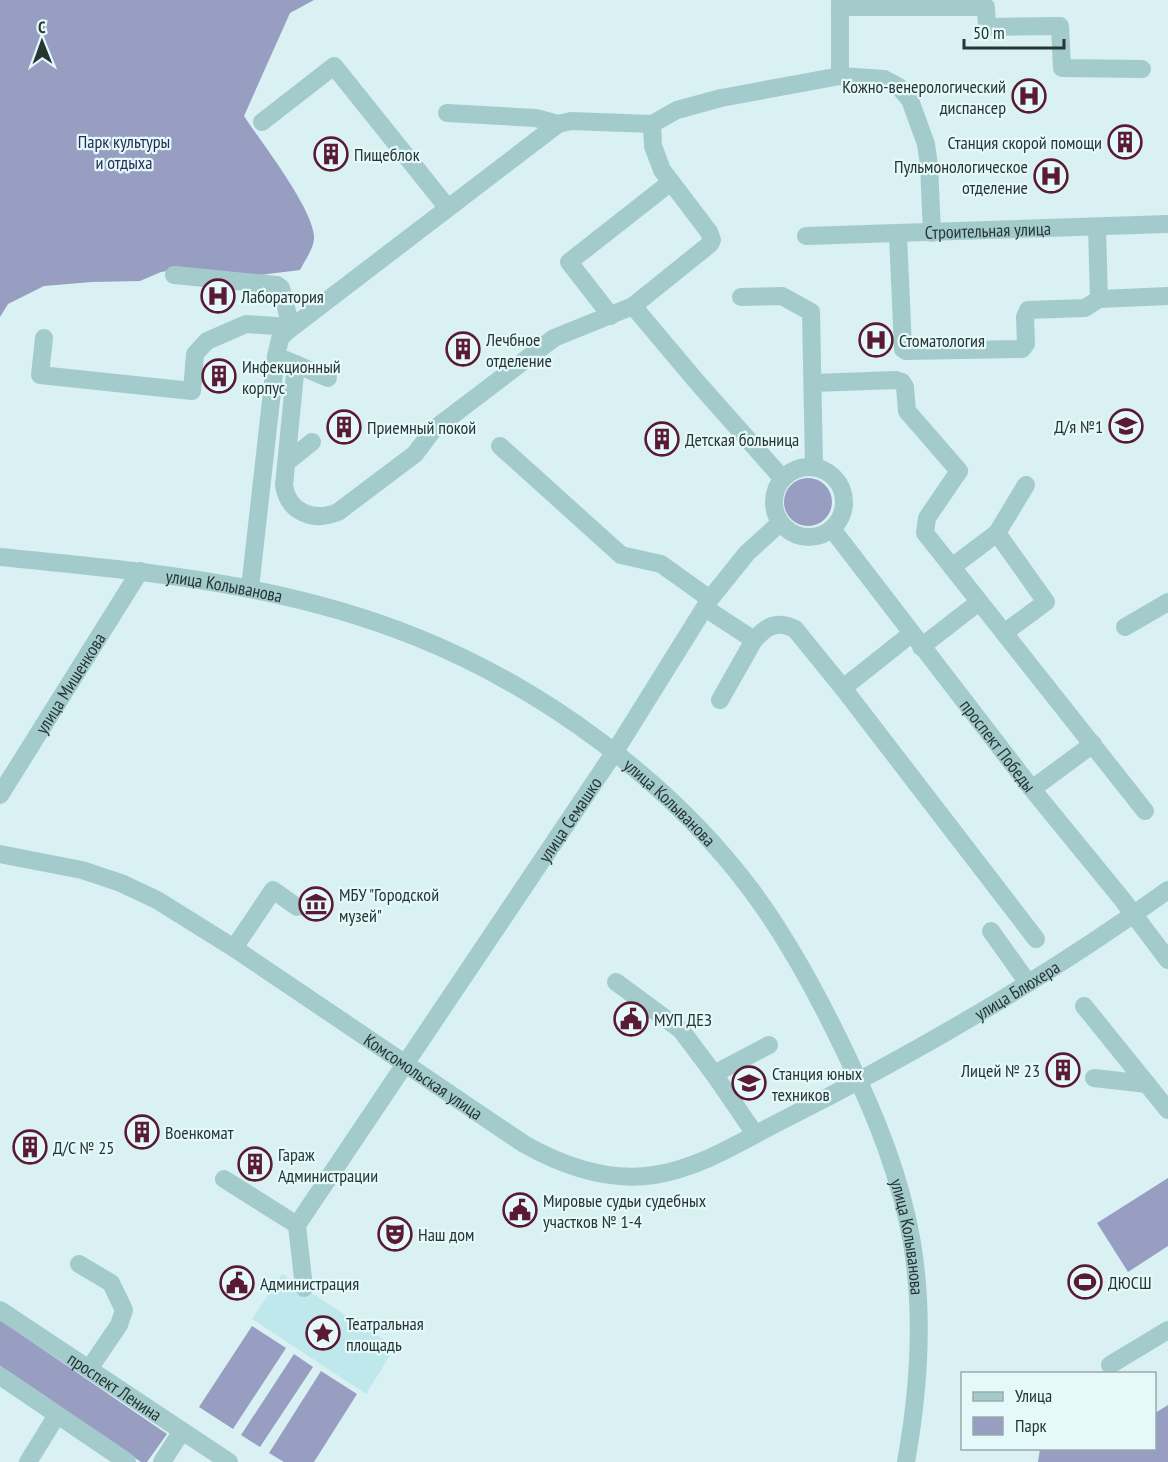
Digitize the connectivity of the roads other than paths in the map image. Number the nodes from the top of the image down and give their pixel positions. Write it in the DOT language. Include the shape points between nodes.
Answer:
graph roads {
  1 [pos="840,3"];
  2 [pos="1142,69"];
  3 [pos="840,76"];
  4 [pos="447,113"];
  5 [pos="262,122"];
  6 [pos="558,124"];
  7 [pos="652,124"];
  8 [pos="671,182"];
  9 [pos="447,207"];
  10 [pos="1168,224"];
  11 [pos="1097,228"];
  12 [pos="932,233"];
  13 [pos="898,234"];
  14 [pos="806,236"];
  15 [pos="174,275"];
  16 [pos="1168,296"];
  17 [pos="741,297"];
  18 [pos="1100,299"];
  19 [pos="633,306"];
  20 [pos="611,316"];
  21 [pos="291,327"];
  22 [pos="44,338"];
  23 [pos="276,356"];
  24 [pos="296,364"];
  25 [pos="328,378"];
  26 [pos="813,383"];
  27 [pos="312,442"];
  28 [pos="500,446"];
  29 [pos="286,462"];
  30 [pos="814,466"];
  31 [pos="782,478"];
  32 [pos="1026,485"];
  33 [pos="780,523"];
  34 [pos="832,529"];
  35 [pos="997,533"];
  36 [pos="0,557"];
  37 [pos="952,567"];
  38 [pos="140,571"];
  39 [pos="250,588"];
  40 [pos="979,602"];
  41 [pos="1168,602"];
  42 [pos="707,604"];
  43 [pos="1125,627"];
  44 [pos="1004,633"];
  45 [pos="754,640"];
  46 [pos="916,641"];
  47 [pos="843,688"];
  48 [pos="720,700"];
  49 [pos="1093,744"];
  50 [pos="614,753"];
  51 [pos="1032,789"];
  52 [pos="0,795"];
  53 [pos="1145,811"];
  54 [pos="0,854"];
  55 [pos="1168,890"];
  56 [pos="297,907"];
  57 [pos="1134,914"];
  58 [pos="991,931"];
  59 [pos="1036,939"];
  60 [pos="234,948"];
  61 [pos="1168,960"];
  62 [pos="616,982"];
  63 [pos="1028,984"];
  64 [pos="1084,1006"];
  65 [pos="769,1045"];
  66 [pos="406,1063"];
  67 [pos="714,1074"];
  68 [pos="1094,1078"];
  69 [pos="860,1081"];
  70 [pos="1147,1084"];
  71 [pos="1168,1110"];
  72 [pos="755,1134"];
  73 [pos="224,1179"];
  74 [pos="297,1225"];
  75 [pos="79,1264"];
  76 [pos="304,1288"];
  77 [pos="0,1310"];
  78 [pos="1168,1329"];
  79 [pos="1110,1365"];
  80 [pos="89,1369"];
  81 [pos="0,1376"];
  82 [pos="57,1415"];
  83 [pos="182,1431"];
  84 [pos="28,1462"];
  85 [pos="127,1462"];
  86 [pos="162,1462"];
  87 [pos="229,1462"];
  88 [pos="906,1462"];
  1 -- 2 [label="street" via="986,7 987,27 1060,26 1062,68"];
  1 -- 3 [label="street"];
  3 -- 7 [label="street" via="721,98 677,110"];
  3 -- 12 [label="street" via="884,79 899,87 910,100 926,144"];
  4 -- 6 [label="street" via="536,118"];
  5 -- 9 [label="street" via="334,66"];
  6 -- 7 [label="street"];
  6 -- 9 [label="street"];
  7 -- 8 [label="street" via="652,146"];
  8 -- 19 [label="street" via="712,240"];
  8 -- 20 [label="street" via="569,262"];
  9 -- 21 [label="street"];
  10 -- 11 [label="street, Строительная улица"];
  11 -- 12 [label="street, Строительная улица"];
  11 -- 18 [label="street"];
  12 -- 13 [label="street, Строительная улица"];
  13 -- 14 [label="street, Строительная улица"];
  13 -- 18 [label="street" via="901,345 906,351 1022,349 1026,344 1028,310 1085,308"];
  15 -- 21 [label="street" via="277,285 282,288"];
  16 -- 18 [label="street"];
  17 -- 26 [label="street" via="782,296 811,312"];
  19 -- 20 [label="street"];
  19 -- 31 [label="street"];
  20 -- 29 [label="street" via="554,338 433,430 415,454 338,512 313,517 296,507 285,491"];
  21 -- 22 [label="street" via="246,324 207,341 195,354 192,391 40,375"];
  21 -- 23 [label="street" via="280,339"];
  23 -- 24 [label="street"];
  23 -- 39 [label="street"];
  24 -- 25 [label="street"];
  24 -- 29 [label="street"];
  26 -- 30 [label="street"];
  26 -- 37 [label="street" via="902,382 907,411 959,471 927,518 925,533"];
  27 -- 29 [label="street"];
  28 -- 42 [label="street" via="621,555 661,564"];
  30 -- 31 [label="street" via="792,471"];
  30 -- 34 [label="street" via="826,470 842,487 844,510"];
  31 -- 33 [label="street" via="774,500"];
  32 -- 35 [label="street"];
  33 -- 34 [label="street" via="799,536 821,535"];
  33 -- 42 [label="street, улица Семашко" via="747,553"];
  34 -- 46 [label="street, проспект Победы"];
  35 -- 37 [label="street"];
  35 -- 44 [label="street" via="1046,602"];
  36 -- 38 [label="street, улица Колыванова"];
  37 -- 40 [label="street"];
  38 -- 39 [label="street, улица Колыванова"];
  38 -- 52 [label="street, улица Мишенкова"];
  39 -- 50 [label="street, улица Колыванова" via="355,615 418,637 481,666 541,701"];
  40 -- 44 [label="street"];
  40 -- 46 [label="street"];
  41 -- 43 [label="street"];
  42 -- 45 [label="street"];
  42 -- 50 [label="street, улица Семашко"];
  44 -- 49 [label="street"];
  45 -- 47 [label="street" via="765,628 784,623 795,629"];
  45 -- 48 [label="street"];
  46 -- 47 [label="street"];
  46 -- 51 [label="street, проспект Победы"];
  47 -- 59 [label="street"];
  49 -- 51 [label="street"];
  49 -- 53 [label="street"];
  50 -- 66 [label="street, улица Семашко"];
  50 -- 69 [label="street, улица Колыванова" via="672,803 751,891 827,1014"];
  51 -- 57 [label="street, проспект Победы"];
  54 -- 60 [label="street, Комсомольская улица" via="82,870 121,884 157,900"];
  55 -- 57 [label="street, улица Блюхера"];
  56 -- 60 [label="street" via="273,890"];
  57 -- 61 [label="street, проспект Победы"];
  57 -- 63 [label="street, улица Блюхера"];
  58 -- 63 [label="street"];
  60 -- 66 [label="street, Комсомольская улица"];
  62 -- 67 [label="street" via="681,1030"];
  63 -- 69 [label="street, улица Блюхера"];
  64 -- 70 [label="street"];
  65 -- 67 [label="street"];
  66 -- 72 [label="street, Комсомольская улица" via="547,1157 597,1173 622,1177 686,1168"];
  66 -- 74 [label="street, улица Семашко"];
  67 -- 72 [label="street"];
  68 -- 70 [label="street"];
  69 -- 72 [label="street, Комсомольская улица"];
  69 -- 88 [label="street, улица Колыванова" via="901,1193 912,1245 919,1345"];
  70 -- 71 [label="street"];
  73 -- 74 [label="street"];
  74 -- 76 [label="street"];
  75 -- 80 [label="street" via="111,1283 124,1310 119,1325"];
  77 -- 80 [label="street, проспект Ленина"];
  78 -- 79 [label="street"];
  80 -- 83 [label="street, проспект Ленина"];
  81 -- 82 [label="street"];
  82 -- 84 [label="street"];
  82 -- 85 [label="street"];
  83 -- 86 [label="street"];
  83 -- 87 [label="street, проспект Ленина"];
}
